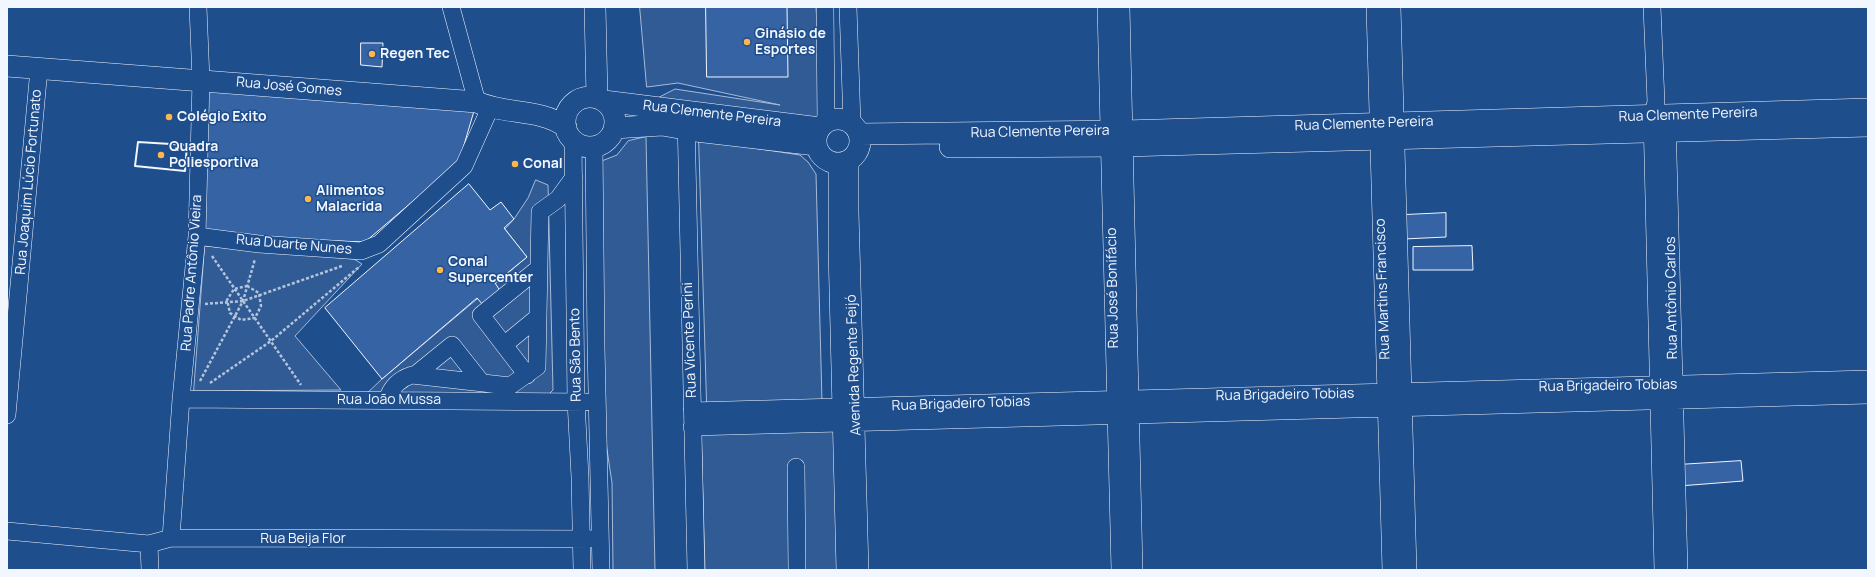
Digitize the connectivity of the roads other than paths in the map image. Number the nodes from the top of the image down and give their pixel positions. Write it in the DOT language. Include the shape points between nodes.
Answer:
graph roads {
  1 [pos="198,7"];
  2 [pos="451,7"];
  3 [pos="595,7"];
  4 [pos="1106,7"];
  5 [pos="1121,7"];
  6 [pos="1375,7"];
  7 [pos="1392,7"];
  8 [pos="1652,7"];
  9 [pos="826,9"];
  10 [pos="848,9"];
  11 [pos="7,66"];
  12 [pos="39,69"];
  13 [pos="201,80"];
  14 [pos="601,100"];
  15 [pos="483,105"];
  16 [pos="1868,109"];
  17 [pos="1659,120"];
  18 [pos="691,121"];
  19 [pos="1868,126"];
  20 [pos="614,128"];
  21 [pos="1387,131"];
  22 [pos="821,132"];
  23 [pos="570,133"];
  24 [pos="1117,138"];
  25 [pos="594,146"];
  26 [pos="852,146"];
  27 [pos="574,177"];
  28 [pos="197,236"];
  29 [pos="539,268"];
  30 [pos="1400,304"];
  31 [pos="1383,305"];
  32 [pos="538,317"];
  33 [pos="504,345"];
  34 [pos="415,375"];
  35 [pos="527,375"];
  36 [pos="1868,379"];
  37 [pos="482,383"];
  38 [pos="1667,393"];
  39 [pos="1868,395"];
  40 [pos="181,399"];
  41 [pos="387,400"];
  42 [pos="1403,400"];
  43 [pos="576,401"];
  44 [pos="1386,401"];
  45 [pos="597,402"];
  46 [pos="1123,407"];
  47 [pos="7,415"];
  48 [pos="848,415"];
  49 [pos="697,419"];
  50 [pos="796,467"];
  51 [pos="7,531"];
  52 [pos="171,538"];
  53 [pos="582,539"];
  54 [pos="600,539"];
  55 [pos="149,544"];
  56 [pos="150,570"];
  57 [pos="582,570"];
  58 [pos="601,570"];
  59 [pos="696,570"];
  60 [pos="705,570"];
  61 [pos="797,570"];
  62 [pos="845,570"];
  63 [pos="860,570"];
  64 [pos="1120,570"];
  65 [pos="1134,570"];
  66 [pos="1391,570"];
  67 [pos="1408,570"];
  68 [pos="1663,570"];
  69 [pos="1680,570"];
  1 -- 13 [label="street, Rua Padre Antônio Vieira"];
  2 -- 15 [label="street"];
  3 -- 14 [label="main road"];
  4 -- 24 [label="street, Rua José Bonifácio"];
  5 -- 24 [label="street, Rua José Bonifácio"];
  6 -- 21 [label="street, Rua Martins Francisco"];
  7 -- 21 [label="street, Rua Martins Francisco"];
  8 -- 17 [label="street, Rua Antônio Carlos"];
  9 -- 10 [label="street"];
  9 -- 22 [label="street"];
  10 -- 26 [label="street, Avenida Regente Feijó"];
  11 -- 12 [label="main road, Rua José Gomes"];
  12 -- 13 [label="main road, Rua José Gomes"];
  12 -- 47 [label="street, Rua Joaquim Lúcio Fortunato"];
  13 -- 15 [label="main road, Rua José Gomes"];
  13 -- 28 [label="street, Rua Padre Antônio Vieira"];
  14 -- 18 [label="main road, Rua Clemente Pereira"];
  14 -- 20 [label="main road" via="613,113"];
  14 -- 23 [label="main road" via="589,97 574,102 566,115"];
  15 -- 23 [label="main road, Rua José Gomes" via="552,119"];
  15 -- 28 [label="street, Rua Duarte Nunes" via="464,166 378,244 361,251 259,244"];
  16 -- 17 [label="main road, Rua Clemente Pereira"];
  17 -- 19 [label="main road, Rua Clemente Pereira"];
  17 -- 21 [label="main road, Rua Clemente Pereira"];
  17 -- 38 [label="street, Rua Antônio Carlos"];
  18 -- 20 [label="main road, Rua Clemente Pereira"];
  18 -- 22 [label="main road, Rua Clemente Pereira"];
  18 -- 49 [label="street, Rua Vicente Perini"];
  20 -- 25 [label="main road" via="607,140"];
  21 -- 24 [label="main road, Rua Clemente Pereira"];
  21 -- 30 [label="street, Rua Martins Francisco"];
  21 -- 31 [label="street, Rua Martins Francisco"];
  22 -- 26 [label="main road, Rua Clemente Pereira" via="836,119"];
  22 -- 26 [label="main road" via="824,158"];
  23 -- 25 [label="main road" via="580,144"];
  23 -- 27 [label="street, Rua São Bento"];
  24 -- 26 [label="main road, Rua Clemente Pereira"];
  24 -- 46 [label="street, Rua José Bonifácio"];
  25 -- 45 [label="street, Rua São Bento"];
  26 -- 48 [label="street, Avenida Regente Feijó" via="844,250"];
  27 -- 29 [label="street" via="558,199 540,212"];
  27 -- 43 [label="street, Rua São Bento"];
  28 -- 40 [label="street, Rua Padre Antônio Vieira"];
  29 -- 32 [label="street"];
  29 -- 33 [label="street" via="481,315"];
  30 -- 31 [label="street"];
  30 -- 42 [label="street, Rua Martins Francisco"];
  31 -- 44 [label="street, Rua Martins Francisco"];
  32 -- 33 [label="street"];
  32 -- 35 [label="street" via="537,367"];
  33 -- 35 [label="street"];
  34 -- 37 [label="street"];
  34 -- 37 [label="street" via="452,345"];
  34 -- 41 [label="street" via="398,381"];
  35 -- 37 [label="street" via="510,386"];
  36 -- 38 [label="street, Rua Brigadeiro Tobias"];
  38 -- 39 [label="street, Rua Brigadeiro Tobias"];
  38 -- 42 [label="street, Rua Brigadeiro Tobias"];
  38 -- 68 [label="street, Rua Antônio Carlos"];
  38 -- 69 [label="street, Rua Antônio Carlos"];
  40 -- 41 [label="street, Rua João Mussa"];
  40 -- 52 [label="street, Rua Padre Antônio Vieira"];
  41 -- 43 [label="street, Rua João Mussa"];
  42 -- 44 [label="street, Rua Brigadeiro Tobias"];
  42 -- 67 [label="street, Rua Martins Francisco"];
  43 -- 45 [label="street, Rua João Mussa"];
  43 -- 53 [label="street, Rua São Bento"];
  44 -- 46 [label="street, Rua Brigadeiro Tobias"];
  44 -- 66 [label="street, Rua Martins Francisco"];
  45 -- 54 [label="street, Rua São Bento"];
  46 -- 48 [label="street, Rua Brigadeiro Tobias"];
  46 -- 64 [label="street, Rua José Bonifácio"];
  46 -- 65 [label="street, Rua José Bonifácio"];
  48 -- 49 [label="street, Rua Brigadeiro Tobias"];
  48 -- 62 [label="street, Avenida Regente Feijó"];
  48 -- 63 [label="street, Avenida Regente Feijó"];
  49 -- 59 [label="street, Rua Vicente Perini"];
  49 -- 60 [label="street, Rua Vicente Perini"];
  50 -- 61 [label="street"];
  51 -- 55 [label="street, Rua Beija Flor"];
  52 -- 53 [label="street, Rua Beija Flor"];
  52 -- 55 [label="street, Rua Beija Flor"];
  53 -- 54 [label="street, Rua Beija Flor"];
  53 -- 57 [label="street, Rua São Bento"];
  54 -- 58 [label="street, Rua São Bento"];
  55 -- 56 [label="street"];
}
